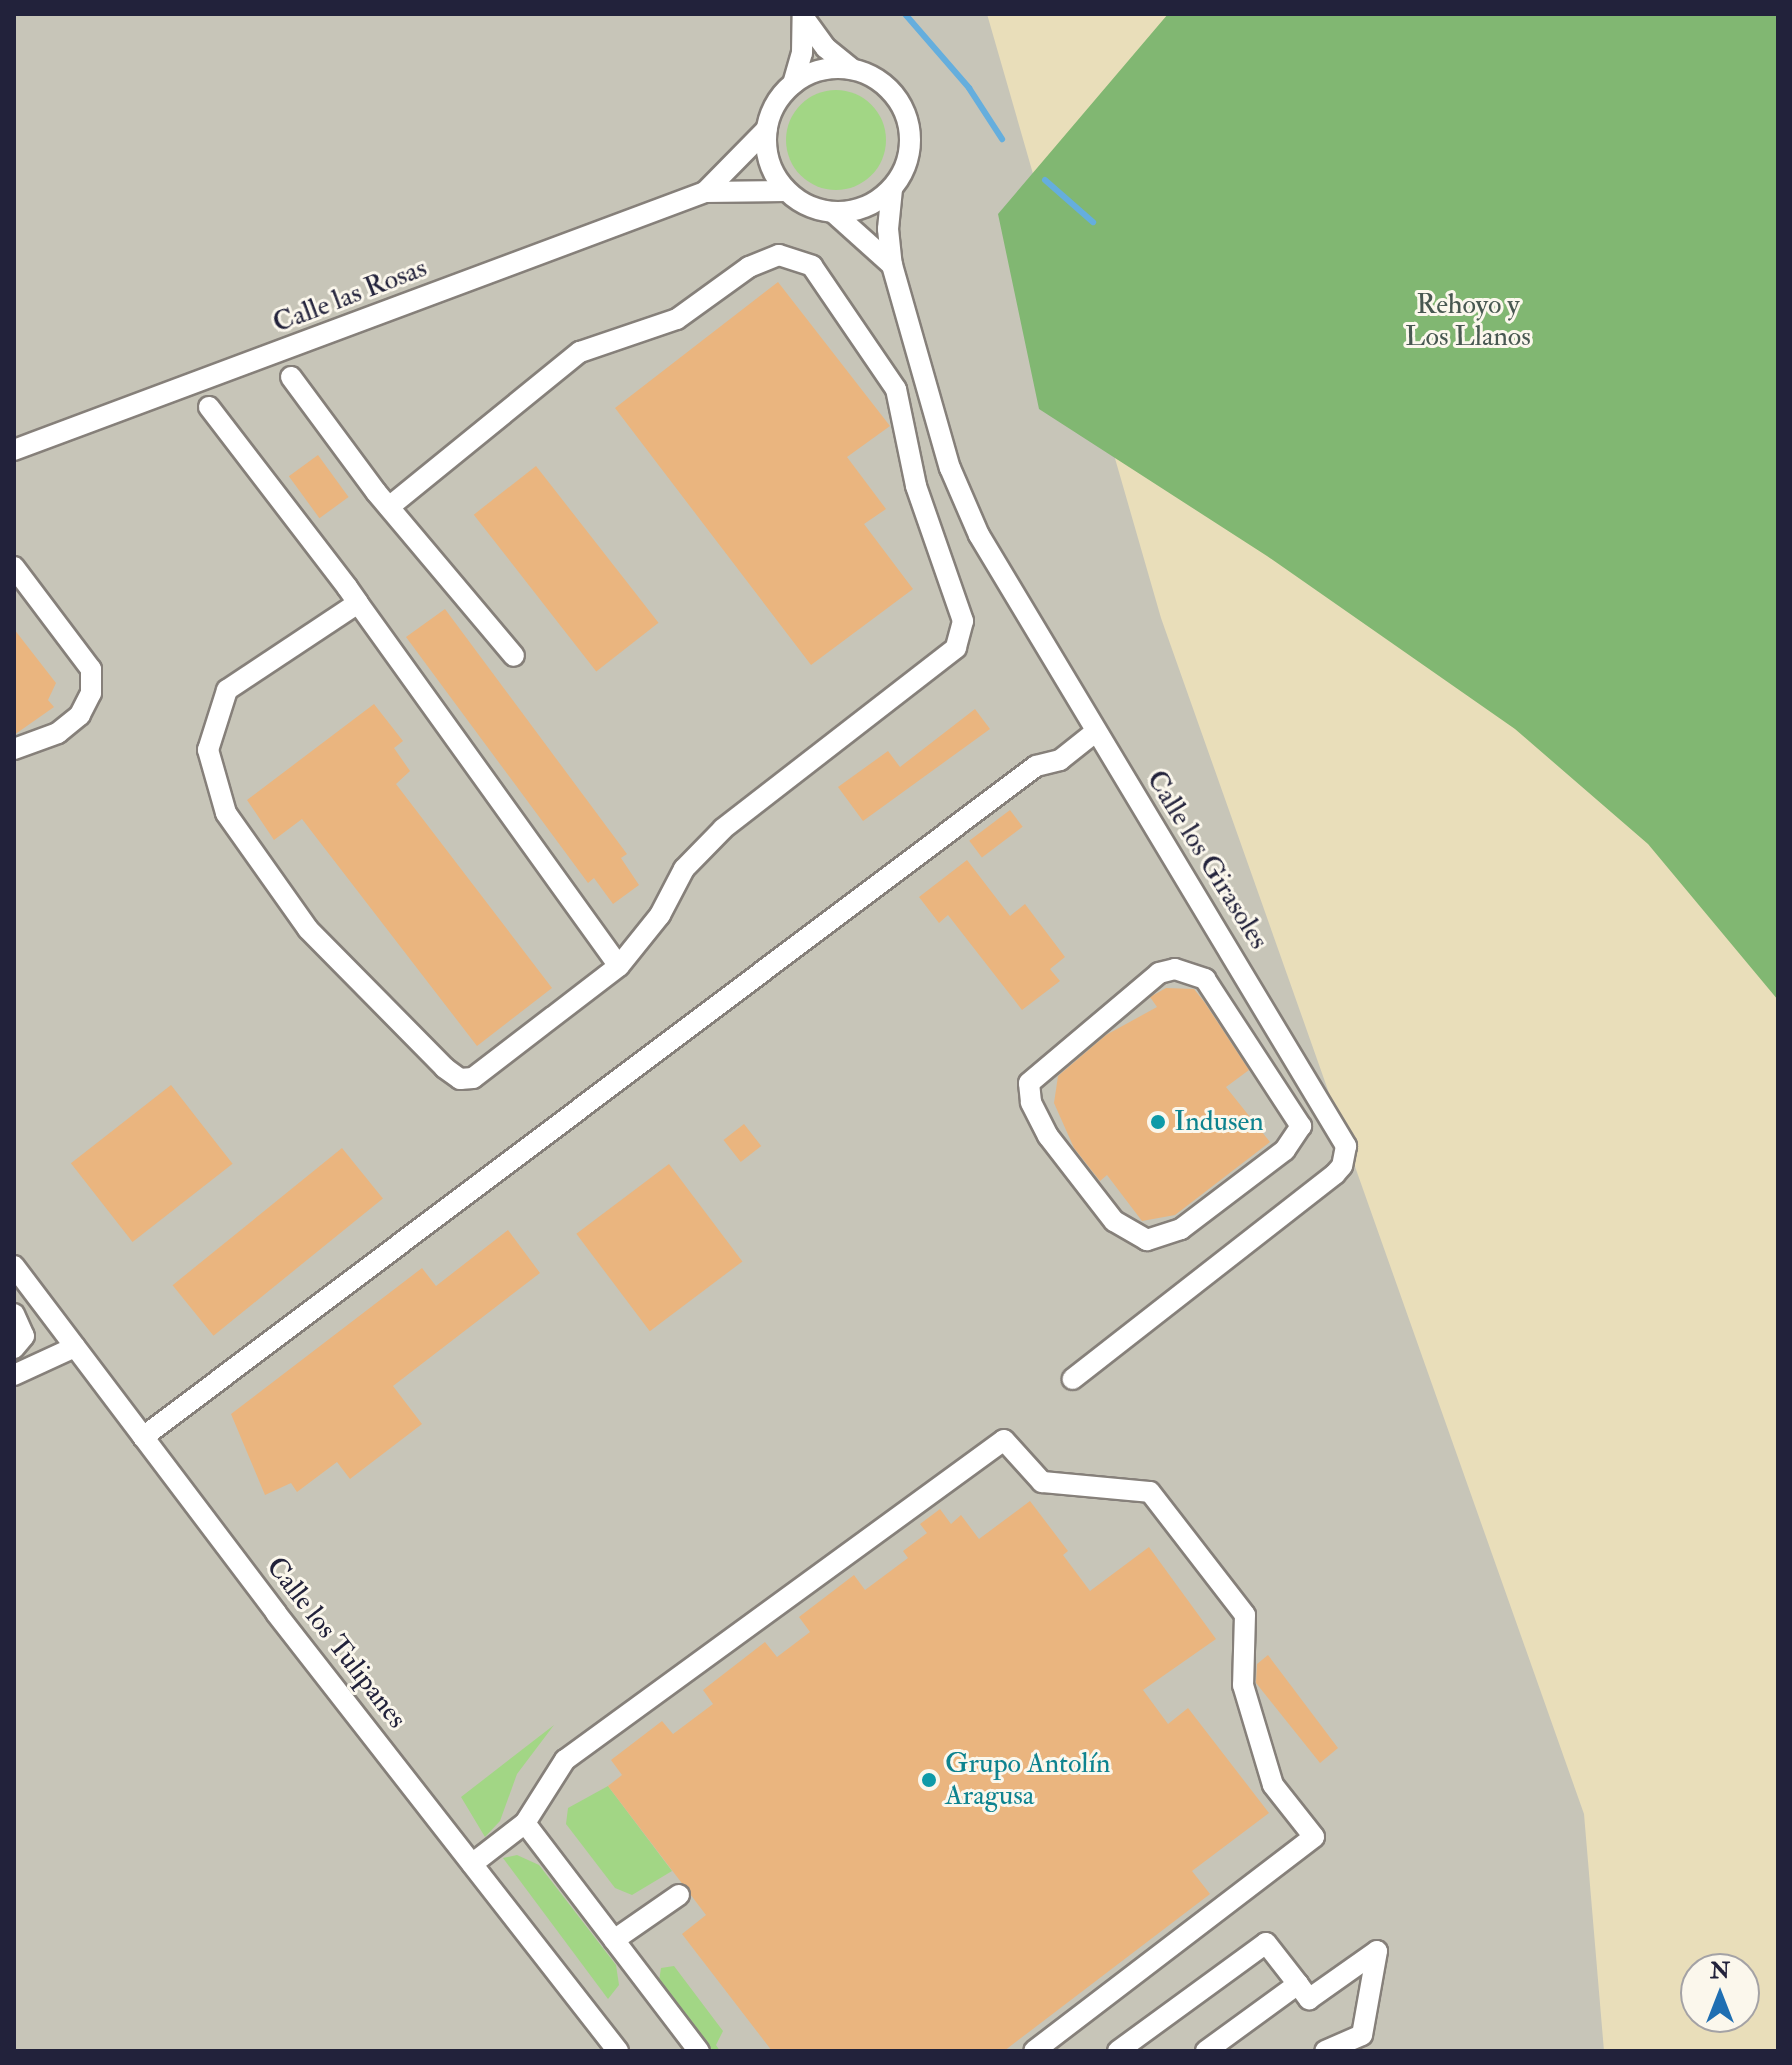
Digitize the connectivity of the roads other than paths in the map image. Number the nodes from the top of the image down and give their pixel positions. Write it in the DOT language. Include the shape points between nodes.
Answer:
graph roads {
  1 [pos="804,16"];
  2 [pos="852,69"];
  3 [pos="793,84"];
  4 [pos="767,129"];
  5 [pos="892,189"];
  6 [pos="786,191"];
  7 [pos="705,192"];
  8 [pos="834,213"];
  9 [pos="892,265"];
  10 [pos="291,377"];
  11 [pos="209,407"];
  12 [pos="14,450"];
  13 [pos="389,507"];
  14 [pos="14,567"];
  15 [pos="358,603"];
  16 [pos="514,656"];
  17 [pos="1094,733"];
  18 [pos="14,749"];
  19 [pos="619,966"];
  20 [pos="1300,1110"];
  21 [pos="14,1266"];
  22 [pos="14,1314"];
  23 [pos="75,1347"];
  24 [pos="14,1348"];
  25 [pos="14,1375"];
  26 [pos="1073,1379"];
  27 [pos="143,1437"];
  28 [pos="525,1823"];
  29 [pos="472,1864"];
  30 [pos="679,1895"];
  31 [pos="614,1940"];
  32 [pos="1298,1984"];
  33 [pos="1215,2048"];
  34 [pos="618,2051"];
  35 [pos="699,2051"];
  36 [pos="1034,2051"];
  37 [pos="1118,2051"];
  38 [pos="1325,2051"];
  1 -- 2 [label="street" via="826,48"];
  1 -- 3 [label="street"];
  2 -- 3 [label="street" via="821,70"];
  2 -- 5 [label="street" via="892,91 904,110 909,155"];
  3 -- 4 [label="street" via="780,96"];
  4 -- 6 [label="street" via="770,161"];
  4 -- 7 [label="street, Calle las Rosas"];
  5 -- 8 [label="street" via="856,211"];
  5 -- 9 [label="street, Calle los Girasoles"];
  6 -- 7 [label="street, Calle las Rosas"];
  6 -- 8 [label="street" via="816,210"];
  7 -- 12 [label="street, Calle las Rosas"];
  8 -- 9 [label="street"];
  9 -- 17 [label="street, Calle los Girasoles" via="963,503"];
  10 -- 13 [label="street"];
  11 -- 15 [label="street"];
  13 -- 16 [label="street"];
  13 -- 19 [label="street" via="580,352 677,319 749,267 779,255 812,266 896,389 916,486 963,621 956,648 723,829 684,869 660,915"];
  14 -- 18 [label="street" via="91,669 91,693 80,715 58,733"];
  15 -- 19 [label="street"];
  15 -- 19 [label="street" via="227,690 208,750 226,813 308,929 460,1079 473,1078"];
  17 -- 26 [label="street, Calle los Girasoles" via="1316,1087 1346,1146 1335,1174"];
  17 -- 27 [label="street" via="1060,760 1036,766"];
  20 -- 20 [label="street" via="1301,1126 1285,1150 1181,1229 1147,1240 1114,1221 1048,1136 1031,1102 1029,1083 1159,973 1175,969 1205,979"];
  21 -- 23 [label="street, Calle los Tulipanes"];
  22 -- 24 [label="street" via="24,1336"];
  23 -- 25 [label="street"];
  23 -- 27 [label="street, Calle los Tulipanes"];
  27 -- 29 [label="street, Calle los Tulipanes"];
  28 -- 29 [label="street"];
  28 -- 31 [label="street"];
  28 -- 36 [label="street" via="565,1760 1004,1440 1042,1482 1150,1492 1245,1615 1243,1685 1273,1785 1314,1837"];
  29 -- 34 [label="street, Calle los Tulipanes"];
  30 -- 31 [label="street"];
  31 -- 35 [label="street"];
  32 -- 33 [label="street"];
  32 -- 37 [label="street" via="1266,1943"];
  32 -- 38 [label="street" via="1309,1999 1377,1951 1362,2035"];
}
